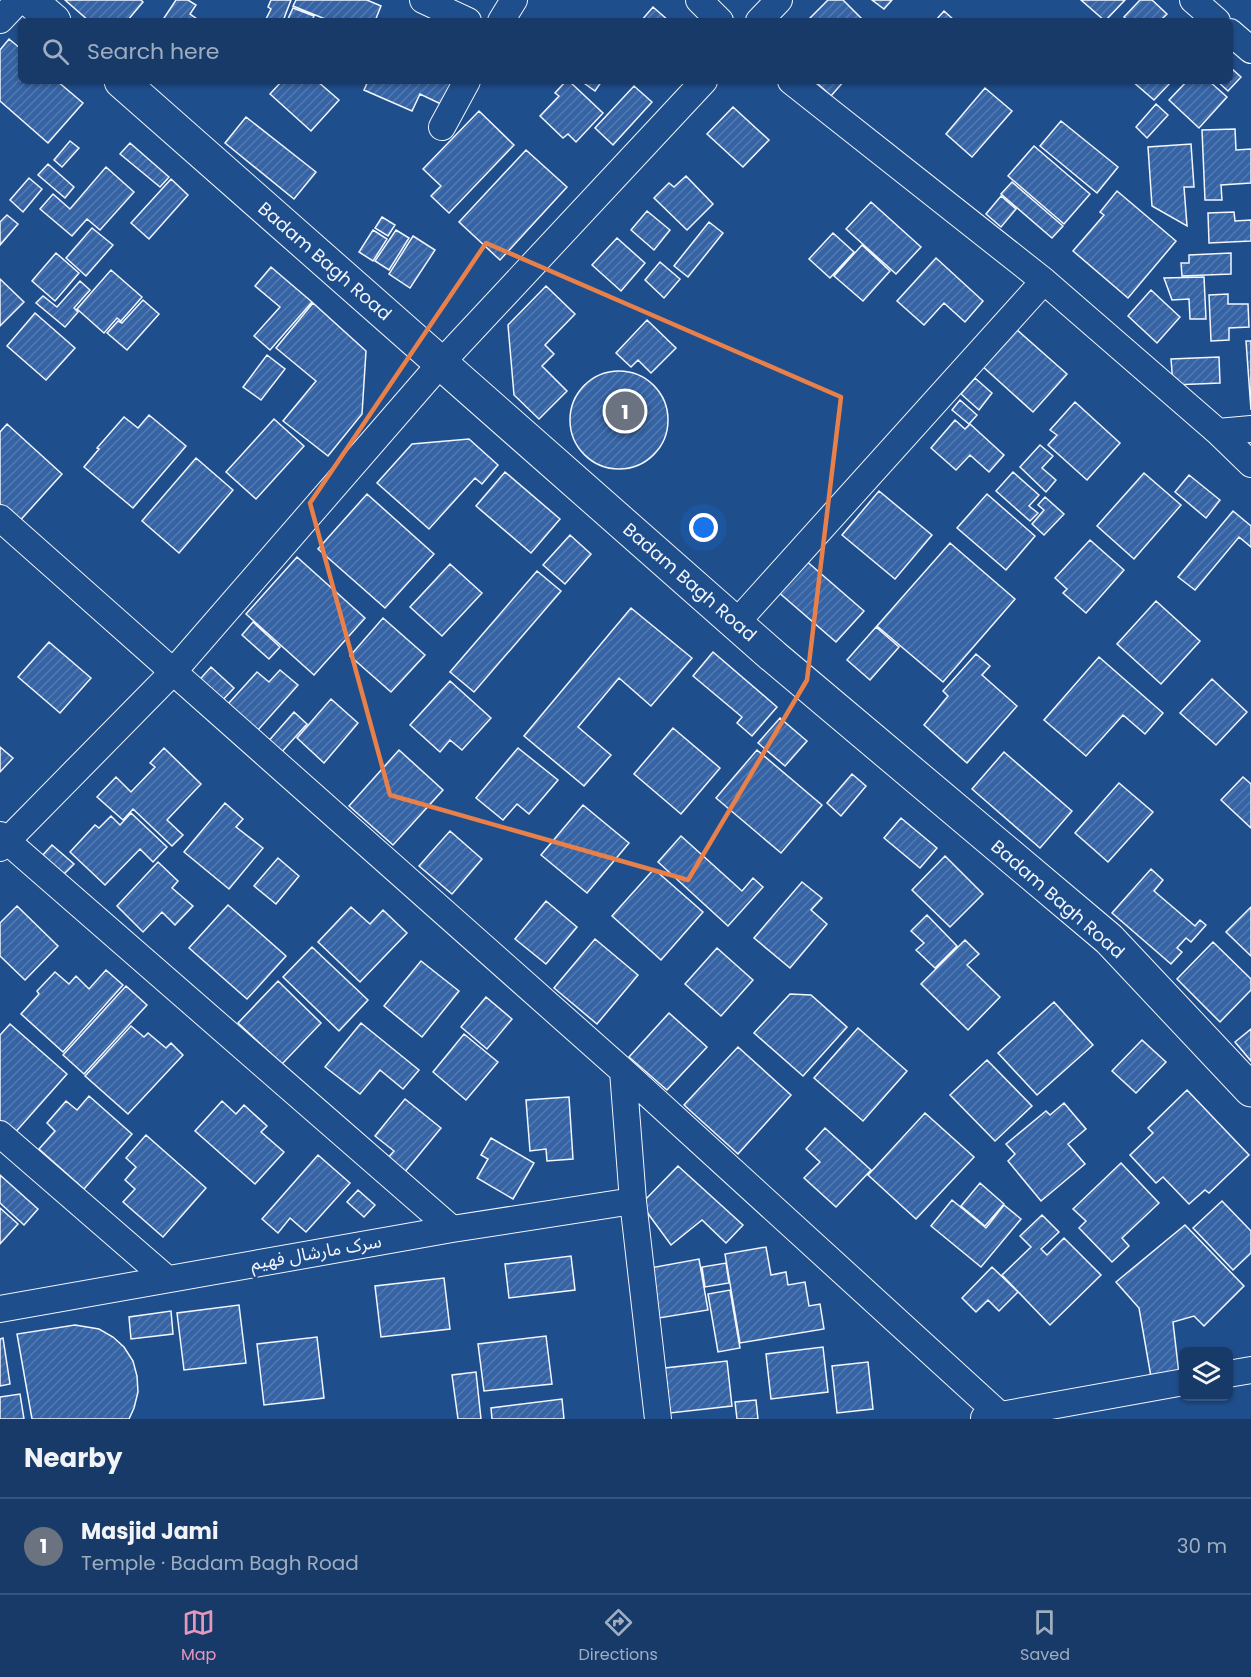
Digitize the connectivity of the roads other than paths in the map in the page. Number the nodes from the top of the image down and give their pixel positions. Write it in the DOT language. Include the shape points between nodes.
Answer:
graph roads {
  1 [pos="19,0"];
  2 [pos="30,0"];
  3 [pos="423,0"];
  4 [pos="513,0"];
  5 [pos="699,0"];
  6 [pos="779,0"];
  7 [pos="1193,0"];
  8 [pos="51,18"];
  9 [pos="462,18"];
  10 [pos="503,18"];
  11 [pos="717,18"];
  12 [pos="762,18"];
  13 [pos="1214,18"];
  14 [pos="0,20"];
  15 [pos="1233,35"];
  16 [pos="1251,50"];
  17 [pos="125,84"];
  18 [pos="465,84"];
  19 [pos="701,84"];
  20 [pos="795,84"];
  21 [pos="442,127"];
  22 [pos="1044,281"];
  23 [pos="441,363"];
  24 [pos="1251,429"];
  25 [pos="1218,432"];
  26 [pos="1251,464"];
  27 [pos="0,518"];
  28 [pos="736,623"];
  29 [pos="173,672"];
  30 [pos="2,841"];
  31 [pos="623,1071"];
  32 [pos="1251,1090"];
  33 [pos="0,1134"];
  34 [pos="633,1201"];
  35 [pos="452,1229"];
  36 [pos="166,1278"];
  37 [pos="0,1308"];
  38 [pos="1251,1370"];
  39 [pos="1233,1373"];
  40 [pos="1179,1383"];
  41 [pos="991,1417"];
  42 [pos="658,1419"];
  1 -- 14 [label="street"];
  2 -- 8 [label="main road"];
  3 -- 9 [label="street"];
  4 -- 10 [label="street"];
  5 -- 11 [label="street"];
  6 -- 12 [label="street"];
  7 -- 13 [label="street"];
  15 -- 16 [label="street"];
  17 -- 23 [label="main road, Badam Bagh Road"];
  18 -- 21 [label="street"];
  19 -- 23 [label="street"];
  20 -- 22 [label="street"];
  22 -- 25 [label="street"];
  22 -- 28 [label="street"];
  23 -- 28 [label="main road, Badam Bagh Road"];
  23 -- 29 [label="street"];
  24 -- 25 [label="street"];
  25 -- 26 [label="street"];
  27 -- 29 [label="street"];
  28 -- 32 [label="main road, Badam Bagh Road" via="1109,939"];
  29 -- 30 [label="street"];
  29 -- 31 [label="street"];
  30 -- 35 [label="street"];
  31 -- 34 [label="street"];
  31 -- 41 [label="street"];
  33 -- 36 [label="street"];
  34 -- 35 [label="street, سرک مارشال فهیم"];
  34 -- 42 [label="street"];
  35 -- 36 [label="street, سرک مارشال فهیم"];
  36 -- 37 [label="street, سرک مارشال فهیم"];
  38 -- 39 [label="street"];
  40 -- 41 [label="street"];
}
